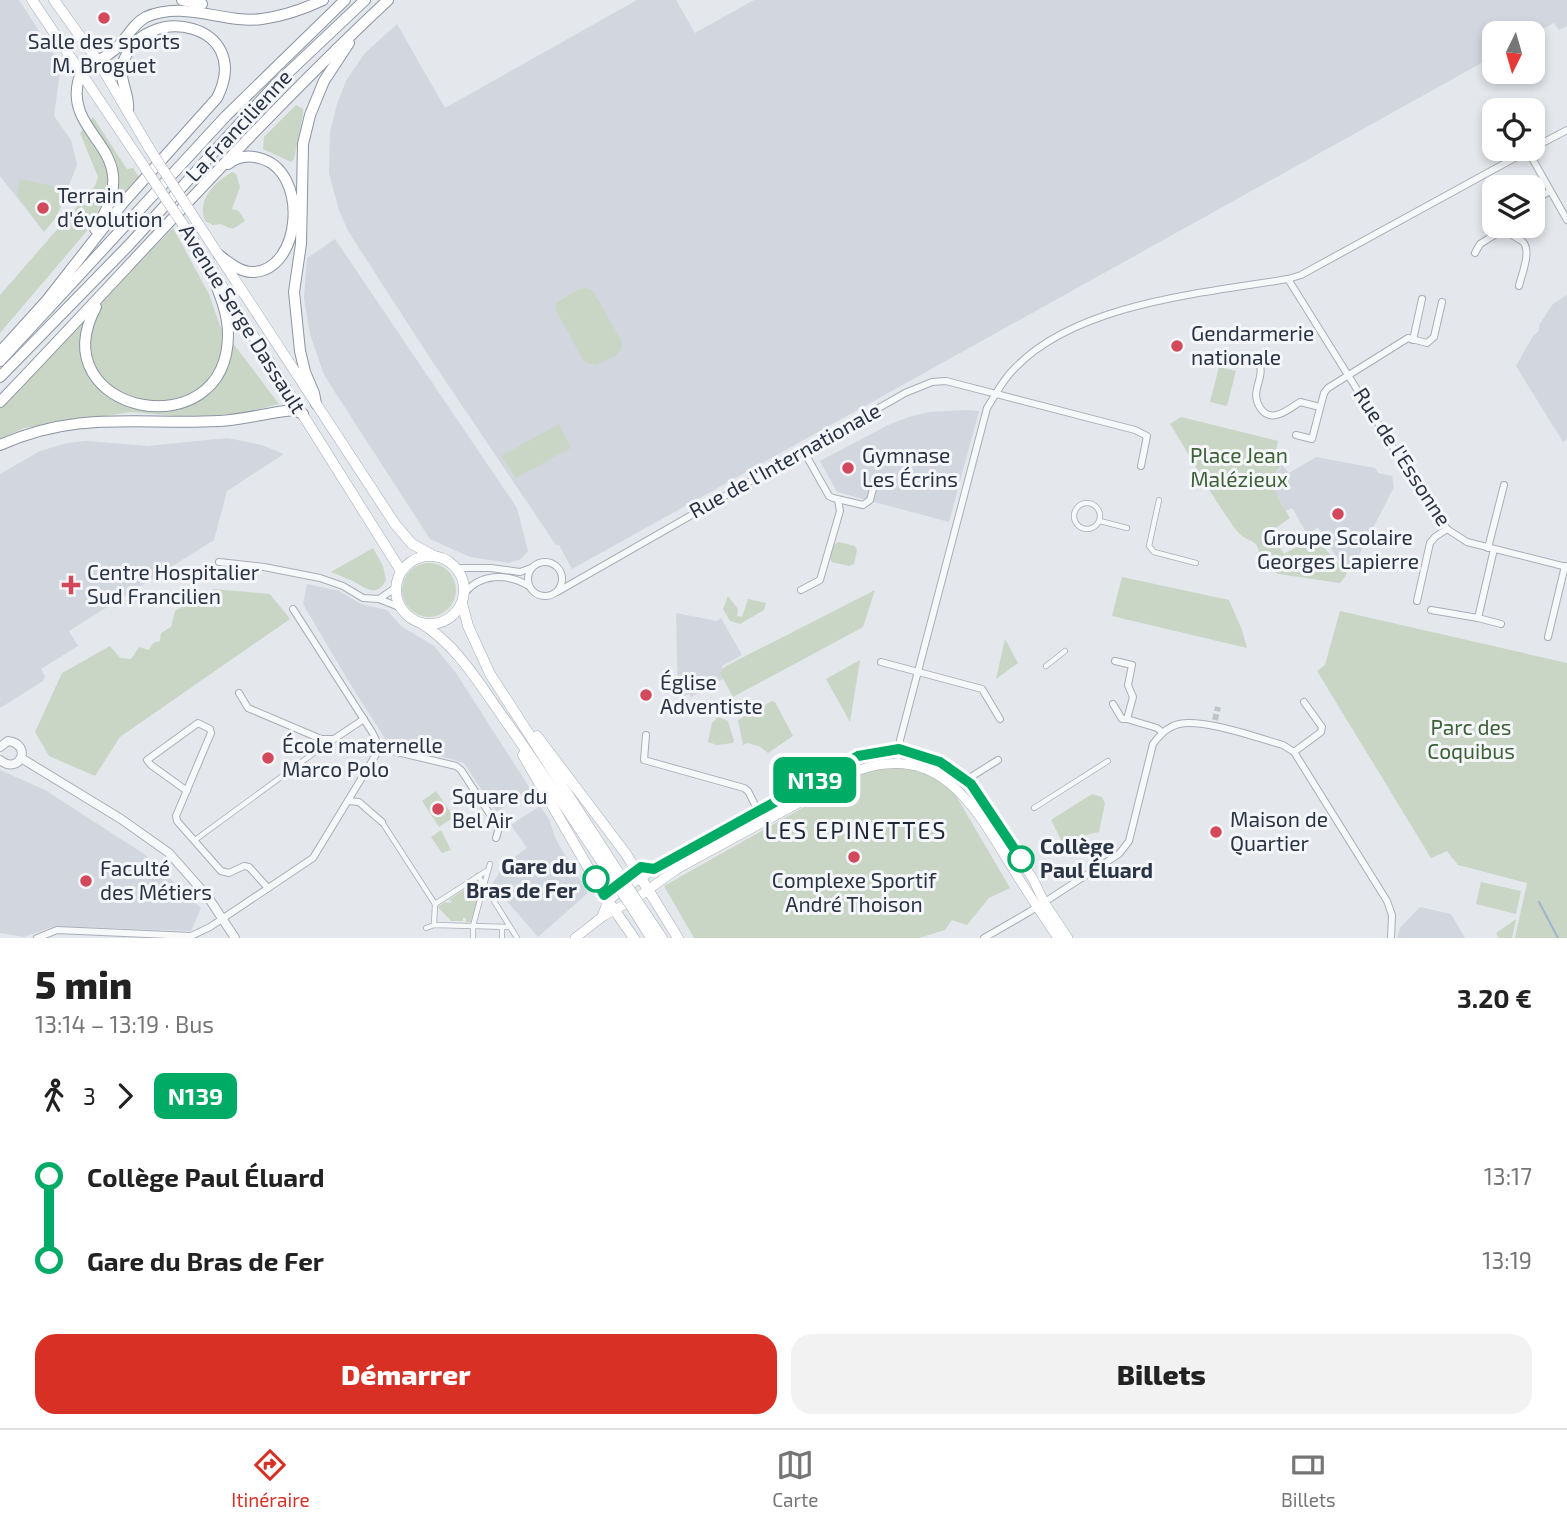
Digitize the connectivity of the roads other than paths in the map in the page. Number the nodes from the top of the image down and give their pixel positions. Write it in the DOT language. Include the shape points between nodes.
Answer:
graph roads {
  1 [pos="32,0"];
  2 [pos="182,0"];
  3 [pos="323,0"];
  4 [pos="345,0"];
  5 [pos="365,0"];
  6 [pos="388,0"];
  7 [pos="58,3"];
  8 [pos="270,17"];
  9 [pos="365,22"];
  10 [pos="98,61"];
  11 [pos="81,74"];
  12 [pos="128,110"];
  13 [pos="1567,130"];
  14 [pos="1545,142"];
  15 [pos="1509,161"];
  16 [pos="1536,161"];
  17 [pos="212,175"];
  18 [pos="1550,191"];
  19 [pos="1545,194"];
  20 [pos="1567,220"];
  21 [pos="1490,238"];
  22 [pos="1513,238"];
  23 [pos="1475,253"];
  24 [pos="219,255"];
  25 [pos="209,267"];
  26 [pos="1288,279"];
  27 [pos="1519,286"];
  28 [pos="102,296"];
  29 [pos="1422,299"];
  30 [pos="47,300"];
  31 [pos="1442,302"];
  32 [pos="1413,340"];
  33 [pos="0,352"];
  34 [pos="0,361"];
  35 [pos="1259,362"];
  36 [pos="1348,374"];
  37 [pos="0,377"];
  38 [pos="996,392"];
  39 [pos="0,402"];
  40 [pos="316,404"];
  41 [pos="1320,407"];
  42 [pos="303,414"];
  43 [pos="1296,435"];
  44 [pos="0,445"];
  45 [pos="803,450"];
  46 [pos="1141,466"];
  47 [pos="1504,485"];
  48 [pos="873,489"];
  49 [pos="838,500"];
  50 [pos="1160,500"];
  51 [pos="1100,521"];
  52 [pos="1127,528"];
  53 [pos="1447,529"];
  54 [pos="1491,549"];
  55 [pos="434,556"];
  56 [pos="219,562"];
  57 [pos="1196,563"];
  58 [pos="1566,566"];
  59 [pos="455,568"];
  60 [pos="531,568"];
  61 [pos="559,568"];
  62 [pos="401,571"];
  63 [pos="583,577"];
  64 [pos="529,586"];
  65 [pos="395,588"];
  66 [pos="801,590"];
  67 [pos="557,592"];
  68 [pos="463,598"];
  69 [pos="379,600"];
  70 [pos="1416,601"];
  71 [pos="400,607"];
  72 [pos="293,608"];
  73 [pos="1431,610"];
  74 [pos="1478,618"];
  75 [pos="421,624"];
  76 [pos="1501,624"];
  77 [pos="1548,637"];
  78 [pos="1065,651"];
  79 [pos="1115,661"];
  80 [pos="881,662"];
  81 [pos="1046,666"];
  82 [pos="918,671"];
  83 [pos="239,693"];
  84 [pos="1304,702"];
  85 [pos="1113,704"];
  86 [pos="364,719"];
  87 [pos="1000,719"];
  88 [pos="1127,719"];
  89 [pos="524,724"];
  90 [pos="512,729"];
  91 [pos="1162,732"];
  92 [pos="646,735"];
  93 [pos="334,739"];
  94 [pos="0,747"];
  95 [pos="380,748"];
  96 [pos="899,749"];
  97 [pos="1294,751"];
  98 [pos="21,758"];
  99 [pos="0,760"];
  100 [pos="998,760"];
  101 [pos="1108,761"];
  102 [pos="897,763"];
  103 [pos="966,780"];
  104 [pos="187,791"];
  105 [pos="348,801"];
  106 [pos="1034,808"];
  107 [pos="758,811"];
  108 [pos="763,821"];
  109 [pos="382,822"];
  110 [pos="496,838"];
  111 [pos="195,840"];
  112 [pos="633,865"];
  113 [pos="654,869"];
  114 [pos="478,876"];
  115 [pos="617,877"];
  116 [pos="641,877"];
  117 [pos="484,885"];
  118 [pos="268,888"];
  119 [pos="649,890"];
  120 [pos="608,900"];
  121 [pos="435,904"];
  122 [pos="1040,905"];
  123 [pos="638,909"];
  124 [pos="615,911"];
  125 [pos="602,917"];
  126 [pos="223,918"];
  127 [pos="434,925"];
  128 [pos="473,926"];
  129 [pos="502,927"];
  130 [pos="510,927"];
  131 [pos="426,928"];
  132 [pos="37,938"];
  133 [pos="235,938"];
  134 [pos="473,938"];
  135 [pos="502,938"];
  136 [pos="517,938"];
  137 [pos="575,938"];
  138 [pos="634,938"];
  139 [pos="651,938"];
  140 [pos="662,938"];
  141 [pos="678,938"];
  142 [pos="984,938"];
  143 [pos="1058,938"];
  144 [pos="1068,938"];
  145 [pos="1391,938"];
  1 -- 11 [label="main road, Avenue Serge Dassault"];
  2 -- 8 [label="highway"];
  3 -- 8 [label="highway"];
  4 -- 34 [label="highway, La Francilienne" via="226,116"];
  5 -- 37 [label="highway, La Francilienne" via="274,86"];
  6 -- 9 [label="highway"];
  7 -- 10 [label="main road, Avenue Serge Dassault"];
  8 -- 10 [label="highway" via="168,10 141,20"];
  9 -- 17 [label="highway"];
  9 -- 40 [label="highway" via="324,81 303,144 301,244 294,292 300,352"];
  10 -- 11 [label="highway"];
  10 -- 12 [label="main road, Avenue Serge Dassault"];
  11 -- 25 [label="main road, Avenue Serge Dassault, bridge"];
  11 -- 30 [label="highway" via="77,106 107,157 113,192 104,216 47,293"];
  12 -- 24 [label="main road, Avenue Serge Dassault, bridge"];
  12 -- 30 [label="highway" via="121,68 130,45 143,31 167,21 188,22 206,31 220,46 226,66 217,98 123,203"];
  13 -- 14 [label="street"];
  15 -- 26 [label="street"];
  16 -- 18 [label="street"];
  17 -- 24 [label="highway" via="239,158 261,158 282,170 293,202 291,234 275,264 245,271"];
  17 -- 28 [label="highway"];
  18 -- 19 [label="street"];
  18 -- 20 [label="street"];
  21 -- 23 [label="street"];
  22 -- 27 [label="street" via="1523,242 1527,253"];
  24 -- 40 [label="main road, Avenue Serge Dassault"];
  25 -- 28 [label="highway" via="228,327 226,351 220,371 207,389 177,405 130,403 95,377 85,334"];
  25 -- 42 [label="main road, Avenue Serge Dassault"];
  26 -- 36 [label="street, Rue de l'Essonne"];
  26 -- 38 [label="street" via="1102,316 1048,341 1014,368"];
  28 -- 39 [label="highway"];
  29 -- 32 [label="street"];
  30 -- 33 [label="highway"];
  31 -- 32 [label="street" via="1434,337 1427,343"];
  32 -- 36 [label="street" via="1408,338"];
  35 -- 41 [label="street" via="1255,401 1264,413 1280,415 1300,402"];
  36 -- 41 [label="street" via="1328,388"];
  36 -- 53 [label="street, Rue de l'Essonne"];
  38 -- 45 [label="street, Rue de l'Internationale" via="932,382"];
  38 -- 46 [label="street, Rue de l'Internationale" via="1147,436"];
  38 -- 82 [label="street"];
  40 -- 55 [label="main road, Avenue Serge Dassault" via="395,524 412,544"];
  41 -- 43 [label="street" via="1312,439"];
  42 -- 44 [label="highway" via="294,410 223,421 77,422"];
  42 -- 62 [label="main road, Avenue Serge Dassault"];
  45 -- 49 [label="street" via="829,496"];
  45 -- 63 [label="street, Rue de l'Internationale"];
  47 -- 54 [label="street"];
  48 -- 49 [label="street" via="863,505"];
  49 -- 66 [label="street" via="840,511 820,580"];
  50 -- 57 [label="street" via="1149,546 1154,552"];
  51 -- 51 [label="street" via="1087,529 1074,515 1081,505 1091,504"];
  51 -- 52 [label="street"];
  53 -- 54 [label="street, Rue de l'Essonne" via="1467,542"];
  53 -- 70 [label="street" via="1430,543"];
  54 -- 58 [label="street, Rue de l'Essonne"];
  54 -- 74 [label="street"];
  55 -- 59 [label="main road"];
  55 -- 62 [label="main road" via="416,559"];
  56 -- 69 [label="street" via="294,571"];
  58 -- 77 [label="street"];
  59 -- 60 [label="street" via="520,572"];
  59 -- 68 [label="main road"];
  60 -- 61 [label="street" via="545,561"];
  60 -- 64 [label="street"];
  61 -- 63 [label="street" via="570,577"];
  61 -- 67 [label="street" via="563,580"];
  62 -- 65 [label="main road"];
  63 -- 67 [label="street, Rue de l'Internationale"];
  64 -- 67 [label="street" via="543,596"];
  64 -- 68 [label="street" via="518,580 488,578 475,581"];
  65 -- 69 [label="street"];
  65 -- 71 [label="main road"];
  68 -- 75 [label="main road" via="449,619"];
  68 -- 89 [label="main road" via="468,626 490,674"];
  69 -- 71 [label="street"];
  71 -- 75 [label="main road"];
  72 -- 86 [label="street"];
  73 -- 74 [label="street"];
  74 -- 76 [label="street"];
  75 -- 90 [label="main road" via="438,633 458,655"];
  78 -- 81 [label="street"];
  79 -- 88 [label="street" via="1132,665 1128,685 1133,697"];
  80 -- 82 [label="street"];
  82 -- 87 [label="street" via="982,689"];
  82 -- 96 [label="street"];
  83 -- 93 [label="street" via="248,708 321,739"];
  84 -- 97 [label="street" via="1321,732"];
  85 -- 88 [label="street" via="1122,719"];
  86 -- 93 [label="street"];
  86 -- 95 [label="street"];
  88 -- 91 [label="street"];
  89 -- 112 [label="main road"];
  89 -- 115 [label="main road"];
  90 -- 115 [label="main road"];
  90 -- 120 [label="main road"];
  91 -- 97 [label="street" via="1181,723 1214,723"];
  91 -- 122 [label="street" via="1149,754 1125,848"];
  92 -- 107 [label="street" via="645,760 744,788"];
  93 -- 111 [label="street"];
  94 -- 98 [label="street" via="8,741 15,743 22,751"];
  95 -- 105 [label="street"];
  95 -- 110 [label="street" via="456,766 499,828"];
  96 -- 102 [label="street"];
  96 -- 103 [label="main road" via="940,762"];
  96 -- 107 [label="main road" via="858,756"];
  97 -- 145 [label="street" via="1387,901"];
  98 -- 99 [label="street" via="10,765"];
  98 -- 126 [label="street" via="169,853"];
  100 -- 103 [label="street"];
  101 -- 106 [label="street"];
  102 -- 108 [label="main road" via="859,770"];
  102 -- 122 [label="main road" via="924,768 959,789"];
  103 -- 122 [label="main road" via="1034,879"];
  104 -- 104 [label="street" via="211,733 198,723 147,760"];
  104 -- 111 [label="street" via="176,816"];
  105 -- 109 [label="street" via="359,802"];
  105 -- 118 [label="street" via="313,858"];
  107 -- 108 [label="street"];
  107 -- 113 [label="main road"];
  108 -- 119 [label="main road"];
  109 -- 121 [label="street"];
  111 -- 118 [label="street" via="220,871 249,867"];
  112 -- 113 [label="main road"];
  112 -- 116 [label="main road"];
  113 -- 116 [label="main road"];
  114 -- 117 [label="street"];
  114 -- 117 [label="street" via="489,867"];
  114 -- 121 [label="street"];
  115 -- 123 [label="main road, bridge"];
  116 -- 119 [label="main road"];
  116 -- 120 [label="main road"];
  117 -- 128 [label="street"];
  117 -- 130 [label="street"];
  118 -- 126 [label="street"];
  119 -- 124 [label="main road"];
  119 -- 141 [label="main road"];
  120 -- 124 [label="main road"];
  120 -- 125 [label="main road"];
  121 -- 127 [label="street"];
  122 -- 142 [label="street"];
  122 -- 143 [label="main road"];
  122 -- 144 [label="main road"];
  123 -- 139 [label="main road"];
  123 -- 140 [label="main road"];
  124 -- 125 [label="main road"];
  124 -- 138 [label="main road"];
  125 -- 137 [label="main road"];
  126 -- 132 [label="street" via="191,936 57,930"];
  126 -- 133 [label="street"];
  127 -- 128 [label="street"];
  127 -- 131 [label="street"];
  128 -- 129 [label="street"];
  128 -- 134 [label="street"];
  129 -- 130 [label="street"];
  129 -- 135 [label="street"];
  130 -- 136 [label="street"];
}
